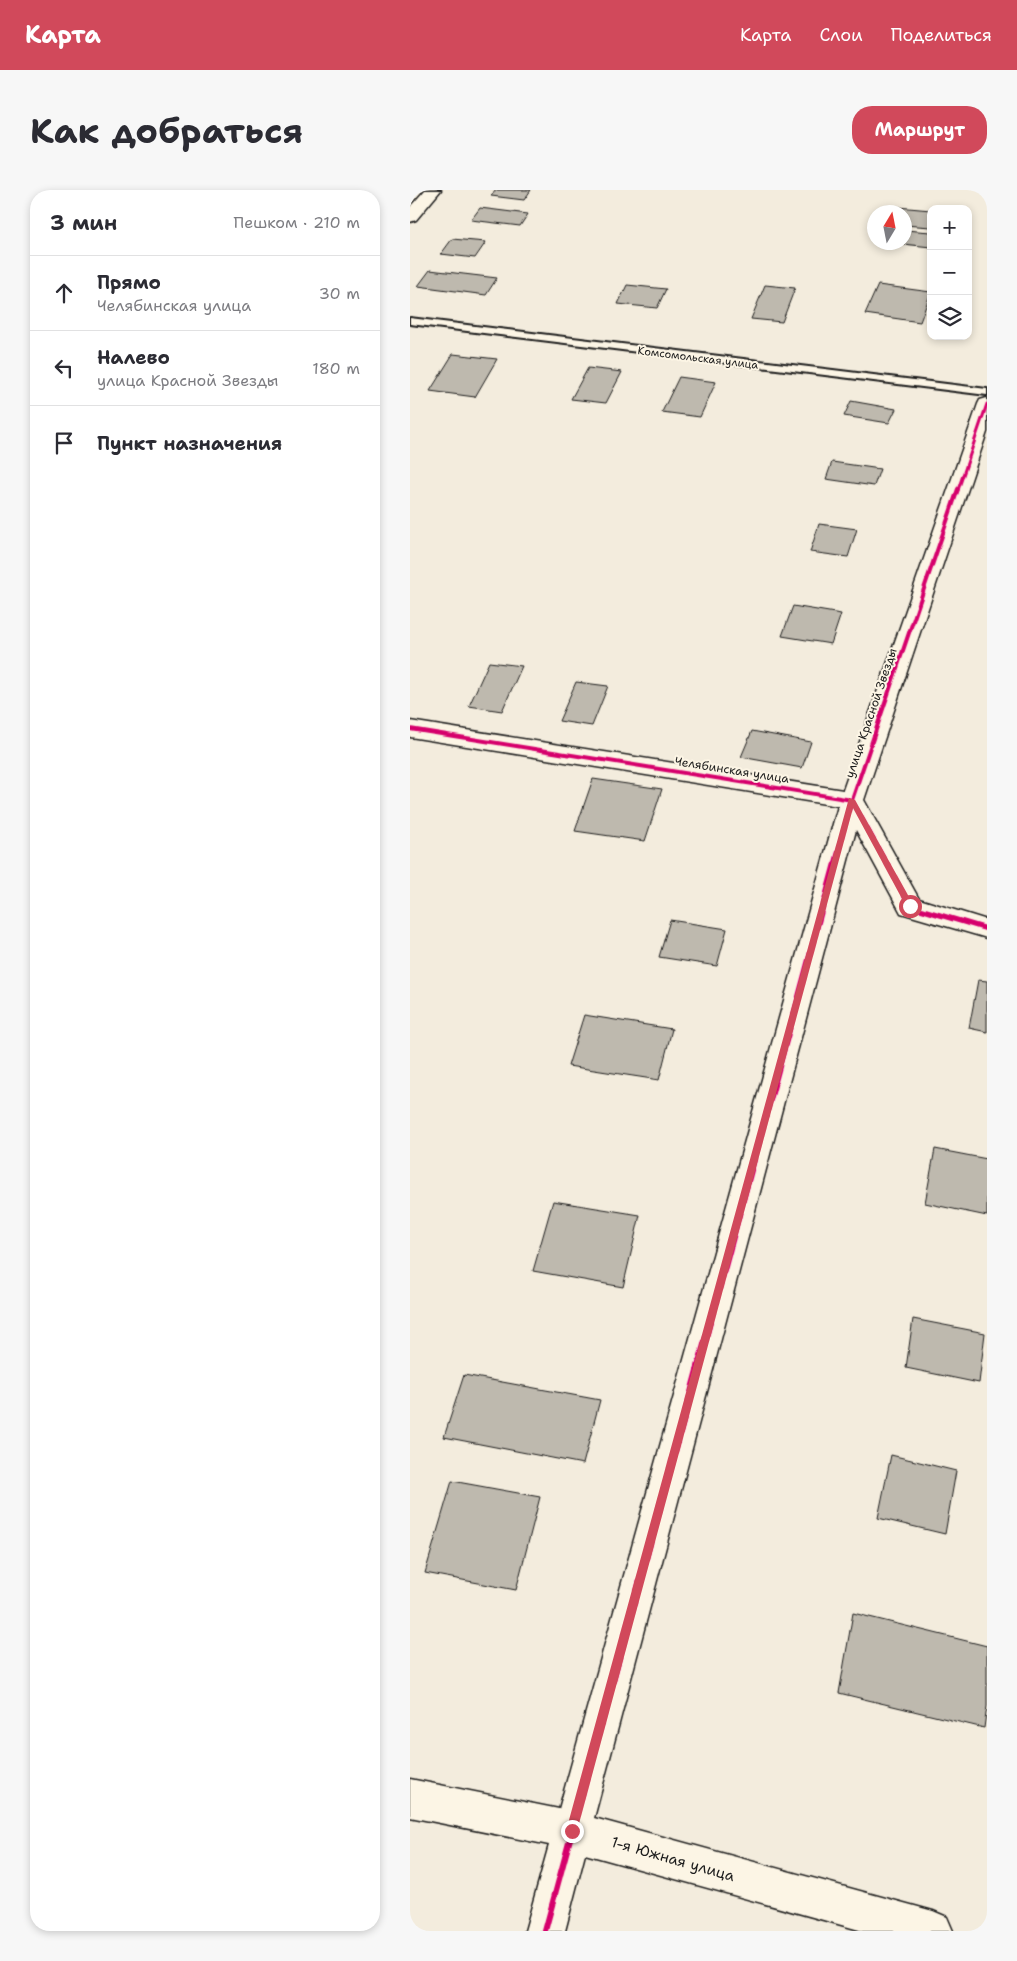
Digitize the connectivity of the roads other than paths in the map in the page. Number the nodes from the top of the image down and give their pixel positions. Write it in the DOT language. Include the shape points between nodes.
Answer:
graph roads {
  1 [pos="434,190"];
  2 [pos="410,217"];
  3 [pos="410,321"];
  4 [pos="987,392"];
  5 [pos="987,404"];
  6 [pos="410,729"];
  7 [pos="852,800"];
  8 [pos="987,929"];
  9 [pos="410,1798"];
  10 [pos="572,1831"];
  11 [pos="545,1931"];
  12 [pos="933,1931"];
  1 -- 2 [label="street"];
  3 -- 4 [label="lane, Комсомольская улица"];
  5 -- 7 [label="street, улица Красной Звезды"];
  6 -- 7 [label="street, Челябинская улица"];
  7 -- 8 [label="street" via="910,906"];
  7 -- 10 [label="street, улица Красной Звезды"];
  9 -- 10 [label="street, 1-я Южная улица"];
  10 -- 11 [label="street, улица Красной Звезды"];
  10 -- 12 [label="street, 1-я Южная улица"];
}
